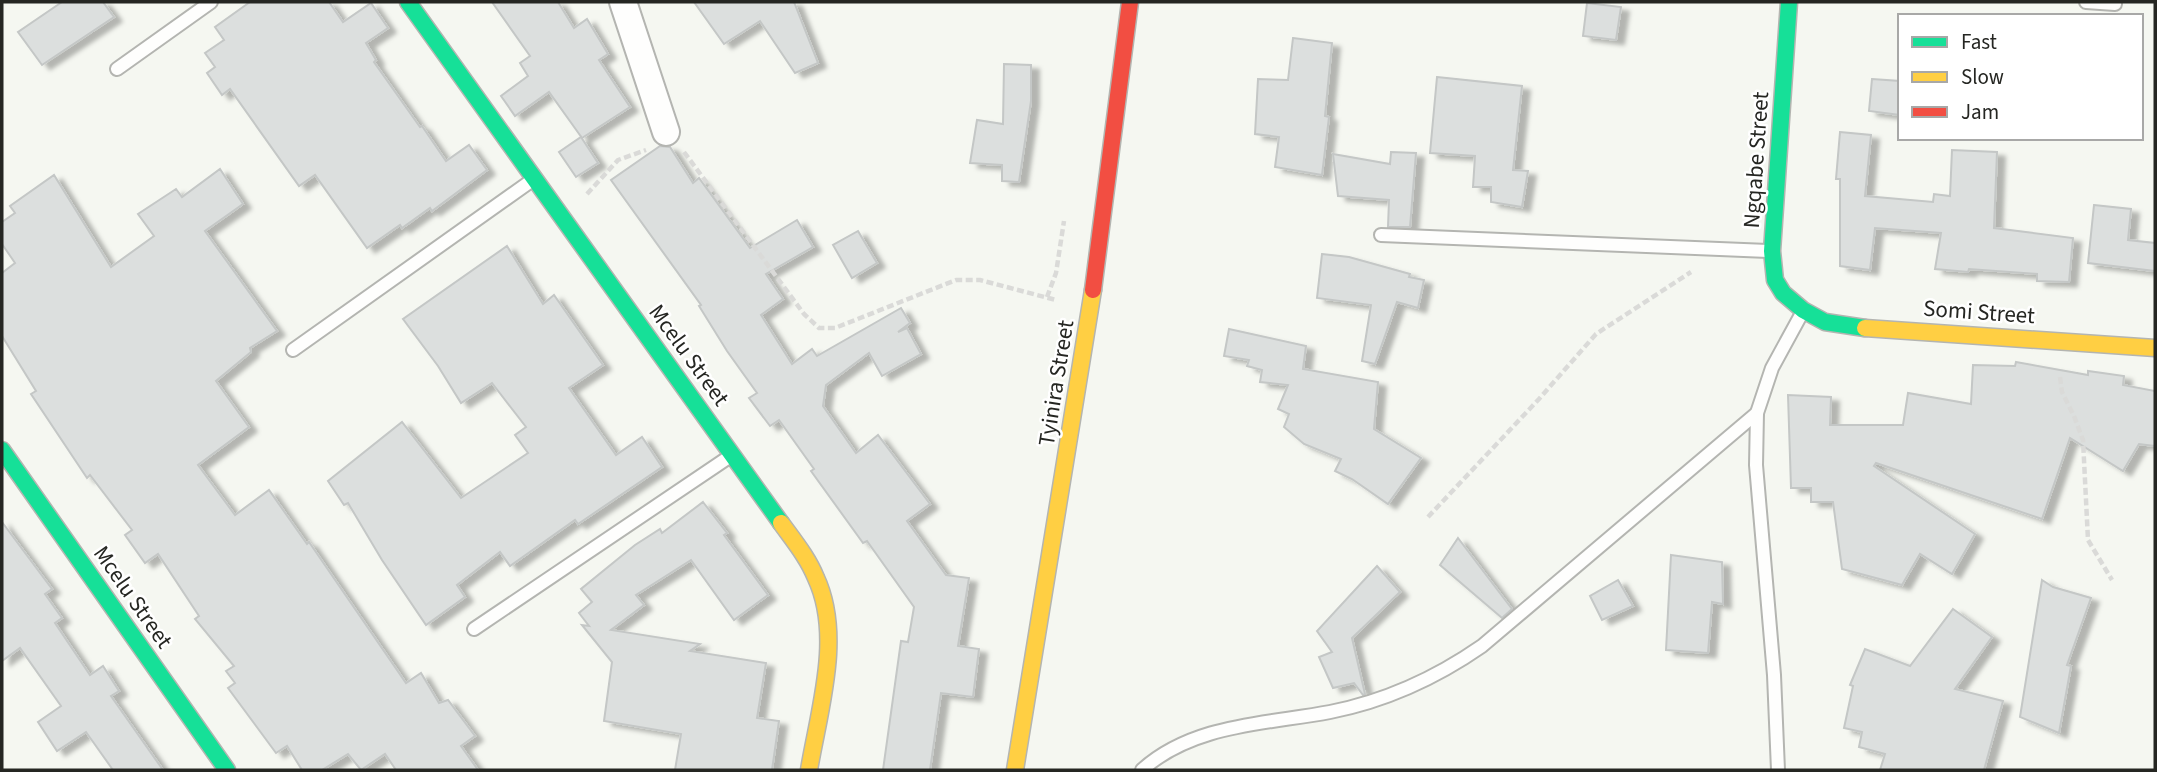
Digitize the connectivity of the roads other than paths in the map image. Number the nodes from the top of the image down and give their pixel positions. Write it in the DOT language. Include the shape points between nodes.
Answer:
graph roads {
  1 [pos="211,2"];
  2 [pos="408,2"];
  3 [pos="623,2"];
  4 [pos="1130,2"];
  5 [pos="1789,2"];
  6 [pos="2086,2"];
  7 [pos="2115,4"];
  8 [pos="117,69"];
  9 [pos="666,132"];
  10 [pos="534,178"];
  11 [pos="1381,235"];
  12 [pos="1772,251"];
  13 [pos="1803,310"];
  14 [pos="2155,348"];
  15 [pos="293,350"];
  16 [pos="1757,413"];
  17 [pos="2,450"];
  18 [pos="733,455"];
  19 [pos="474,629"];
  20 [pos="228,770"];
  21 [pos="809,770"];
  22 [pos="1015,770"];
  23 [pos="1142,770"];
  24 [pos="1779,770"];
  1 -- 8 [label="lane"];
  2 -- 10 [label="street, Mcelu Street"];
  3 -- 9 [label="street"];
  4 -- 22 [label="street, Tyinira Street" via="1091,309"];
  5 -- 12 [label="street, Ngqabe Street"];
  6 -- 7 [label="lane"];
  10 -- 15 [label="lane"];
  10 -- 18 [label="street, Mcelu Street"];
  11 -- 12 [label="lane"];
  12 -- 13 [label="street, Ngqabe Street" via="1775,280"];
  13 -- 14 [label="street, Somi Street" via="1825,322 1857,327"];
  13 -- 16 [label="lane" via="1772,368"];
  16 -- 23 [label="lane" via="1482,646 1450,668 1408,689 1333,712 1210,733 1179,744"];
  16 -- 24 [label="lane" via="1756,465"];
  17 -- 20 [label="street, Mcelu Street"];
  18 -- 19 [label="lane"];
  18 -- 21 [label="street, Mcelu Street" via="801,551 819,583 827,612 829,645"];
}
